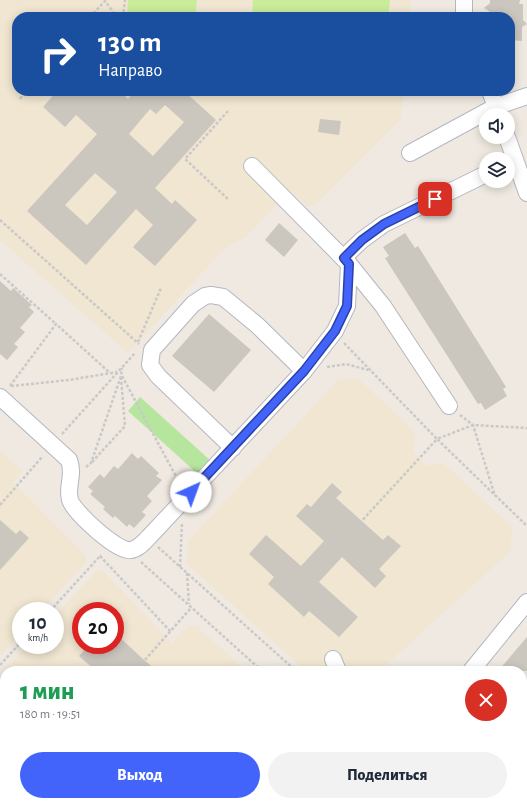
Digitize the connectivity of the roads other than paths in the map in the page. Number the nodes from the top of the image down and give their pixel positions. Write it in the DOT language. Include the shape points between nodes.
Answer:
graph roads {
  1 [pos="464,0"];
  2 [pos="464,12"];
  3 [pos="492,96"];
  4 [pos="527,96"];
  5 [pos="496,108"];
  6 [pos="503,108"];
  7 [pos="479,120"];
  8 [pos="510,144"];
  9 [pos="410,153"];
  10 [pos="517,159"];
  11 [pos="252,166"];
  12 [pos="479,177"];
  13 [pos="527,193"];
  14 [pos="346,261"];
  15 [pos="304,371"];
  16 [pos="5,390"];
  17 [pos="449,406"];
  18 [pos="233,448"];
  19 [pos="527,602"];
  20 [pos="474,666"];
  1 -- 2 [label="lane"];
  3 -- 5 [label="lane"];
  4 -- 6 [label="lane"];
  7 -- 9 [label="lane"];
  8 -- 10 [label="lane"];
  10 -- 13 [label="lane"];
  11 -- 14 [label="lane"];
  12 -- 14 [label="lane" via="384,224 362,240"];
  14 -- 15 [label="lane" via="347,306 335,331"];
  14 -- 17 [label="lane" via="383,306"];
  15 -- 18 [label="lane"];
  15 -- 18 [label="lane" via="223,297 205,296 193,304 152,350 150,365 158,376"];
  16 -- 18 [label="lane" via="52,446 69,460 72,470 68,489 70,501 78,512 121,549 130,551 148,538"];
  19 -- 20 [label="lane"];
}
